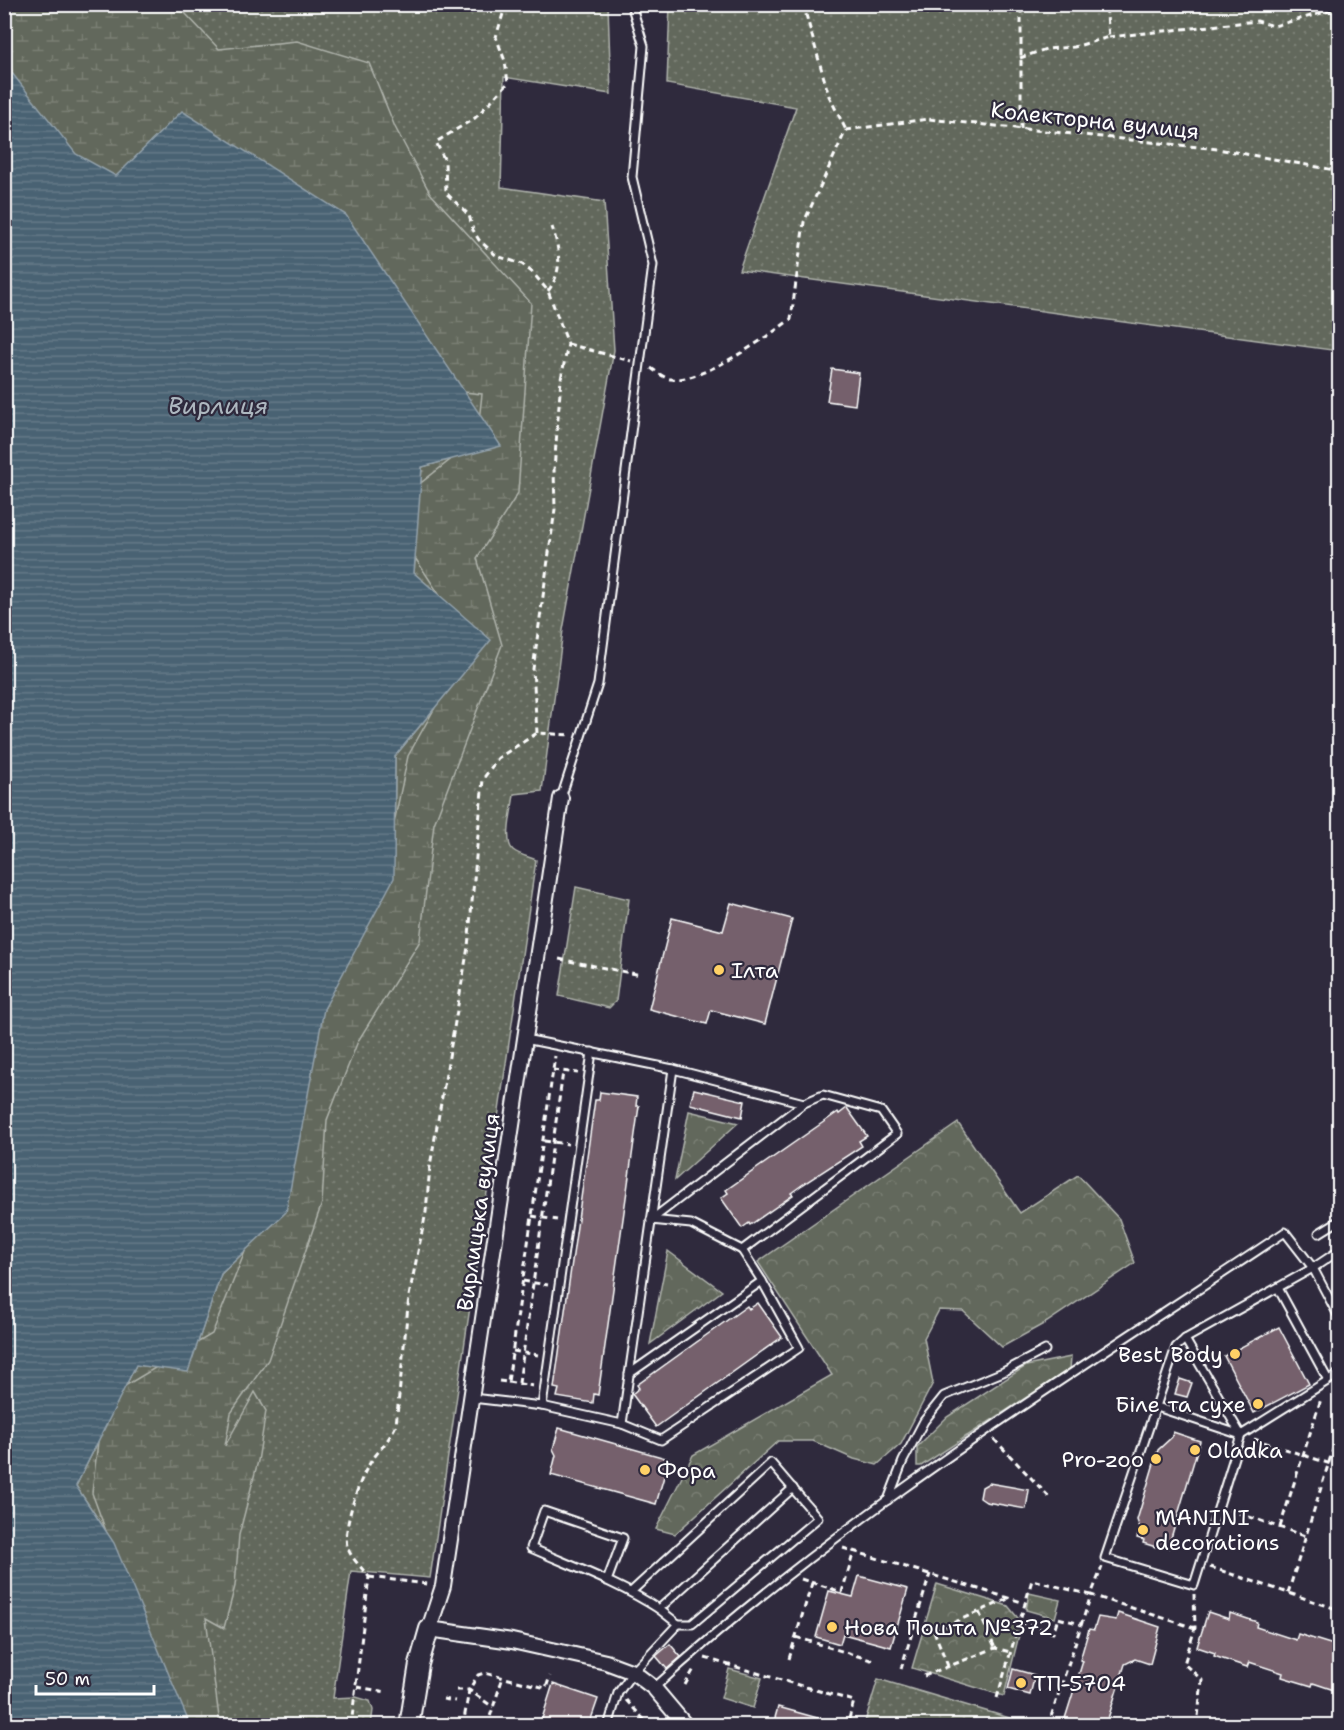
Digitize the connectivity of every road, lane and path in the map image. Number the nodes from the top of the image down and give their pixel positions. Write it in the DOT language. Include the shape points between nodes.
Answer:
graph roads {
  1 [pos="506,4"];
  2 [pos="631,4"];
  3 [pos="803,4"];
  4 [pos="1021,4"];
  5 [pos="1106,4"];
  6 [pos="1340,8"];
  7 [pos="1109,37"];
  8 [pos="1020,58"];
  9 [pos="1020,129"];
  10 [pos="846,130"];
  11 [pos="1340,171"];
  12 [pos="552,227"];
  13 [pos="548,291"];
  14 [pos="568,344"];
  15 [pos="640,364"];
  16 [pos="537,733"];
  17 [pos="583,736"];
  18 [pos="561,798"];
  19 [pos="559,959"];
  20 [pos="641,975"];
  21 [pos="525,1039"];
  22 [pos="557,1045"];
  23 [pos="592,1052"];
  24 [pos="673,1069"];
  25 [pos="553,1070"];
  26 [pos="563,1072"];
  27 [pos="588,1074"];
  28 [pos="804,1103"];
  29 [pos="543,1141"];
  30 [pos="554,1143"];
  31 [pos="578,1145"];
  32 [pos="532,1216"];
  33 [pos="544,1218"];
  34 [pos="651,1220"];
  35 [pos="1340,1220"];
  36 [pos="567,1221"];
  37 [pos="1319,1233"];
  38 [pos="742,1250"];
  39 [pos="1340,1250"];
  40 [pos="1313,1268"];
  41 [pos="523,1281"];
  42 [pos="762,1281"];
  43 [pos="533,1283"];
  44 [pos="557,1286"];
  45 [pos="1278,1288"];
  46 [pos="1340,1319"];
  47 [pos="1185,1339"];
  48 [pos="1045,1350"];
  49 [pos="513,1351"];
  50 [pos="523,1352"];
  51 [pos="548,1356"];
  52 [pos="1340,1372"];
  53 [pos="629,1374"];
  54 [pos="1328,1380"];
  55 [pos="499,1381"];
  56 [pos="508,1382"];
  57 [pos="519,1383"];
  58 [pos="544,1387"];
  59 [pos="472,1398"];
  60 [pos="542,1406"];
  61 [pos="1154,1406"];
  62 [pos="622,1424"];
  63 [pos="1340,1426"];
  64 [pos="987,1431"];
  65 [pos="1241,1435"];
  66 [pos="1303,1455"];
  67 [pos="1328,1463"];
  68 [pos="1340,1467"];
  69 [pos="793,1488"];
  70 [pos="1051,1499"];
  71 [pos="888,1500"];
  72 [pos="1219,1506"];
  73 [pos="1280,1527"];
  74 [pos="1305,1536"];
  75 [pos="830,1544"];
  76 [pos="854,1551"];
  77 [pos="1105,1558"];
  78 [pos="1201,1564"];
  79 [pos="930,1574"];
  80 [pos="789,1575"];
  81 [pos="369,1577"];
  82 [pos="607,1581"];
  83 [pos="812,1582"];
  84 [pos="428,1584"];
  85 [pos="1194,1585"];
  86 [pos="632,1591"];
  87 [pos="1288,1593"];
  88 [pos="1091,1595"];
  89 [pos="1010,1598"];
  90 [pos="1025,1603"];
  91 [pos="659,1609"];
  92 [pos="1340,1610"];
  93 [pos="979,1612"];
  94 [pos="1019,1622"];
  95 [pos="678,1624"];
  96 [pos="1081,1624"];
  97 [pos="914,1626"];
  98 [pos="1195,1628"];
  99 [pos="429,1629"];
  100 [pos="934,1631"];
  101 [pos="796,1637"];
  102 [pos="995,1648"];
  103 [pos="1010,1652"];
  104 [pos="692,1654"];
  105 [pos="701,1657"];
  106 [pos="789,1659"];
  107 [pos="874,1660"];
  108 [pos="948,1666"];
  109 [pos="901,1669"];
  110 [pos="633,1672"];
  111 [pos="550,1676"];
  112 [pos="924,1676"];
  113 [pos="503,1677"];
  114 [pos="685,1685"];
  115 [pos="357,1687"];
  116 [pos="654,1688"];
  117 [pos="456,1690"];
  118 [pos="469,1690"];
  119 [pos="386,1692"];
  120 [pos="618,1694"];
  121 [pos="997,1698"];
  122 [pos="443,1699"];
  123 [pos="454,1701"];
  124 [pos="493,1707"];
  125 [pos="351,1725"];
  126 [pos="409,1725"];
  127 [pos="463,1725"];
  128 [pos="488,1725"];
  129 [pos="608,1725"];
  130 [pos="650,1725"];
  131 [pos="686,1725"];
  132 [pos="847,1725"];
  133 [pos="1048,1725"];
  134 [pos="1197,1725"];
  1 -- 13 [label="path" via="496,37 508,83 475,118 436,142 445,161 446,193 470,215 472,230 479,240 497,255 522,264"];
  2 -- 15 [label="lane" via="644,46 632,177 653,265"];
  3 -- 10 [label="path" via="829,96"];
  4 -- 8 [label="path"];
  5 -- 7 [label="path"];
  6 -- 7 [label="path" via="1274,26 1257,21"];
  7 -- 8 [label="path"];
  8 -- 9 [label="path"];
  9 -- 10 [label="path, Колекторна вулиця" via="928,119"];
  9 -- 11 [label="path, Колекторна вулиця" via="1218,149"];
  10 -- 15 [label="path" via="804,222 791,319 755,347 688,378 670,380"];
  12 -- 13 [label="path" via="559,266 557,279"];
  13 -- 14 [label="path"];
  14 -- 15 [label="path"];
  14 -- 16 [label="path" via="561,379 555,509 533,669"];
  15 -- 17 [label="lane" via="598,684"];
  16 -- 17 [label="path"];
  16 -- 81 [label="path" via="498,759 483,778 468,947 409,1296 396,1425 389,1441 367,1468 347,1532 347,1546"];
  17 -- 18 [label="lane"];
  18 -- 21 [label="street, Вирлицька вулиця"];
  19 -- 20 [label="path"];
  21 -- 22 [label="lane"];
  21 -- 59 [label="street, Вирлицька вулиця"];
  22 -- 23 [label="lane"];
  22 -- 25 [label="path"];
  23 -- 24 [label="lane"];
  23 -- 27 [label="lane"];
  24 -- 28 [label="lane"];
  24 -- 34 [label="lane"];
  25 -- 26 [label="path"];
  25 -- 29 [label="path"];
  26 -- 27 [label="path"];
  26 -- 30 [label="path"];
  27 -- 31 [label="lane"];
  28 -- 34 [label="lane"];
  28 -- 38 [label="lane" via="823,1095 881,1111 897,1134"];
  29 -- 30 [label="path"];
  29 -- 32 [label="path"];
  30 -- 31 [label="path"];
  30 -- 33 [label="path"];
  31 -- 36 [label="lane"];
  32 -- 33 [label="path"];
  32 -- 41 [label="path"];
  33 -- 36 [label="path"];
  33 -- 43 [label="path"];
  34 -- 38 [label="lane" via="691,1224"];
  34 -- 53 [label="lane"];
  35 -- 37 [label="lane"];
  36 -- 44 [label="lane"];
  38 -- 42 [label="lane"];
  39 -- 40 [label="lane"];
  40 -- 45 [label="lane"];
  40 -- 46 [label="lane"];
  40 -- 64 [label="lane" via="1285,1232"];
  41 -- 43 [label="path"];
  41 -- 49 [label="path"];
  42 -- 53 [label="lane"];
  42 -- 62 [label="lane" via="800,1348 660,1440"];
  43 -- 44 [label="path"];
  43 -- 50 [label="path"];
  44 -- 51 [label="lane"];
  45 -- 47 [label="lane"];
  45 -- 54 [label="lane"];
  47 -- 61 [label="lane" via="1172,1354"];
  47 -- 65 [label="lane"];
  48 -- 71 [label="lane" via="944,1396 924,1421"];
  49 -- 50 [label="path"];
  49 -- 56 [label="path"];
  50 -- 51 [label="path"];
  50 -- 57 [label="path"];
  51 -- 58 [label="lane"];
  52 -- 54 [label="lane"];
  53 -- 62 [label="lane"];
  54 -- 65 [label="lane"];
  54 -- 66 [label="path"];
  55 -- 56 [label="path"];
  56 -- 57 [label="path"];
  57 -- 58 [label="path"];
  58 -- 60 [label="lane"];
  59 -- 60 [label="lane"];
  59 -- 99 [label="street, Вирлицька вулиця" via="443,1586"];
  60 -- 62 [label="lane"];
  61 -- 65 [label="lane"];
  61 -- 77 [label="lane"];
  63 -- 67 [label="path"];
  64 -- 70 [label="path"];
  64 -- 71 [label="lane"];
  65 -- 66 [label="path"];
  65 -- 72 [label="lane"];
  66 -- 67 [label="path"];
  66 -- 73 [label="path"];
  67 -- 68 [label="path"];
  67 -- 74 [label="path"];
  69 -- 86 [label="lane" via="771,1463"];
  69 -- 91 [label="lane"];
  69 -- 95 [label="lane" via="818,1518 692,1624"];
  71 -- 75 [label="lane"];
  72 -- 73 [label="path"];
  72 -- 78 [label="lane"];
  73 -- 74 [label="path"];
  74 -- 87 [label="path"];
  75 -- 76 [label="path"];
  75 -- 80 [label="lane"];
  76 -- 79 [label="path"];
  76 -- 83 [label="path" via="842,1592"];
  77 -- 85 [label="lane"];
  77 -- 88 [label="path"];
  78 -- 85 [label="lane"];
  78 -- 87 [label="path"];
  79 -- 89 [label="path"];
  79 -- 97 [label="path"];
  80 -- 83 [label="path"];
  80 -- 104 [label="lane"];
  81 -- 84 [label="path"];
  81 -- 115 [label="path"];
  82 -- 82 [label="lane" via="531,1548 544,1511 623,1538"];
  82 -- 86 [label="lane"];
  83 -- 101 [label="path"];
  85 -- 98 [label="path"];
  86 -- 91 [label="lane"];
  87 -- 92 [label="path"];
  88 -- 90 [label="path" via="1032,1580"];
  88 -- 96 [label="path"];
  88 -- 98 [label="path"];
  89 -- 90 [label="path"];
  89 -- 93 [label="path"];
  90 -- 94 [label="path"];
  91 -- 95 [label="lane"];
  93 -- 100 [label="path"];
  93 -- 102 [label="path"];
  94 -- 96 [label="path" via="1053,1633 1058,1618"];
  94 -- 103 [label="path"];
  95 -- 110 [label="lane"];
  96 -- 133 [label="path"];
  97 -- 100 [label="path"];
  97 -- 109 [label="path"];
  98 -- 134 [label="path" via="1184,1664 1202,1680"];
  99 -- 110 [label="street" via="591,1657"];
  99 -- 126 [label="street"];
  100 -- 108 [label="path"];
  101 -- 106 [label="path"];
  101 -- 107 [label="path"];
  102 -- 103 [label="path"];
  102 -- 108 [label="path"];
  103 -- 121 [label="path"];
  104 -- 105 [label="path"];
  104 -- 116 [label="lane"];
  105 -- 114 [label="path"];
  105 -- 132 [label="path" via="854,1701"];
  108 -- 112 [label="path"];
  110 -- 116 [label="street"];
  110 -- 120 [label="lane"];
  111 -- 113 [label="path" via="546,1688"];
  113 -- 118 [label="path" via="478,1675"];
  113 -- 124 [label="path"];
  115 -- 119 [label="path"];
  115 -- 125 [label="path"];
  116 -- 131 [label="street"];
  117 -- 118 [label="path"];
  118 -- 124 [label="path"];
  118 -- 127 [label="path"];
  120 -- 129 [label="lane"];
  120 -- 130 [label="path"];
  122 -- 123 [label="path"];
  124 -- 128 [label="path"];
}
